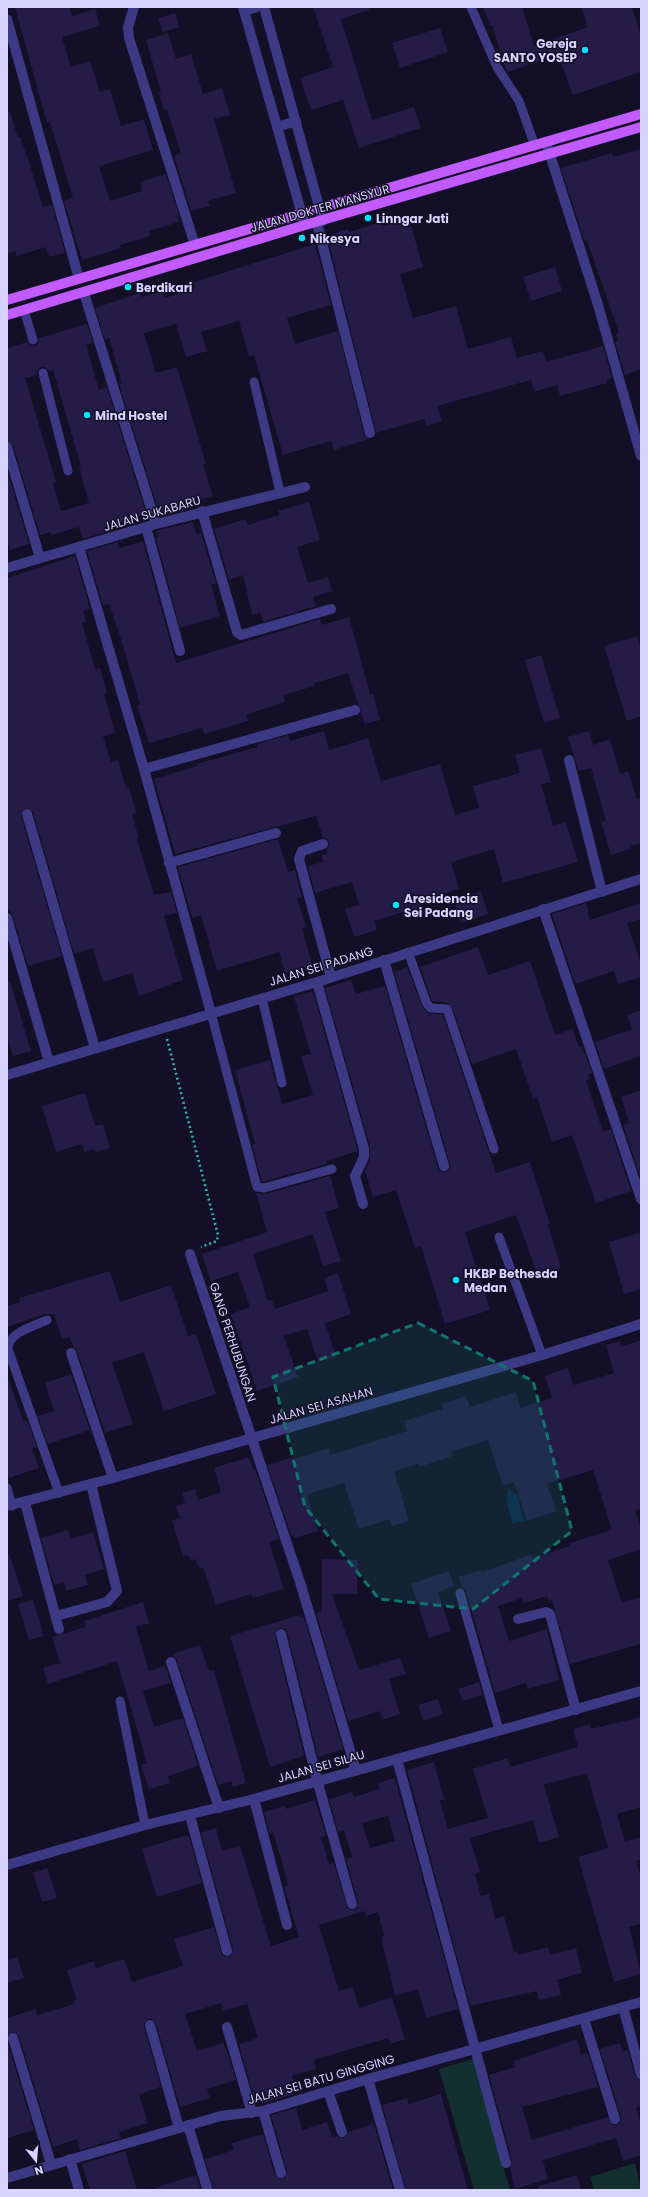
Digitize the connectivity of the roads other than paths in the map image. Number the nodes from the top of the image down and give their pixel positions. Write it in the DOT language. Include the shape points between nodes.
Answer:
graph roads {
  1 [pos="134,7"];
  2 [pos="257,7"];
  3 [pos="264,7"];
  4 [pos="471,7"];
  5 [pos="244,9"];
  6 [pos="7,19"];
  7 [pos="641,114"];
  8 [pos="296,121"];
  9 [pos="277,127"];
  10 [pos="641,127"];
  11 [pos="546,142"];
  12 [pos="535,146"];
  13 [pos="549,155"];
  14 [pos="321,209"];
  15 [pos="301,215"];
  16 [pos="320,222"];
  17 [pos="305,225"];
  18 [pos="195,245"];
  19 [pos="79,279"];
  20 [pos="84,293"];
  21 [pos="7,300"];
  22 [pos="24,310"];
  23 [pos="7,315"];
  24 [pos="33,340"];
  25 [pos="43,373"];
  26 [pos="254,382"];
  27 [pos="370,433"];
  28 [pos="7,447"];
  29 [pos="641,456"];
  30 [pos="68,471"];
  31 [pos="305,487"];
  32 [pos="280,492"];
  33 [pos="202,511"];
  34 [pos="151,526"];
  35 [pos="79,547"];
  36 [pos="40,558"];
  37 [pos="7,568"];
  38 [pos="331,609"];
  39 [pos="180,651"];
  40 [pos="355,710"];
  41 [pos="569,760"];
  42 [pos="144,769"];
  43 [pos="27,814"];
  44 [pos="276,834"];
  45 [pos="323,844"];
  46 [pos="169,864"];
  47 [pos="641,879"];
  48 [pos="602,892"];
  49 [pos="542,909"];
  50 [pos="7,918"];
  51 [pos="408,952"];
  52 [pos="384,960"];
  53 [pos="331,977"];
  54 [pos="317,982"];
  55 [pos="262,998"];
  56 [pos="211,1014"];
  57 [pos="95,1048"];
  58 [pos="49,1062"];
  59 [pos="7,1075"];
  60 [pos="282,1083"];
  61 [pos="494,1149"];
  62 [pos="444,1166"];
  63 [pos="332,1169"];
  64 [pos="641,1199"];
  65 [pos="363,1204"];
  66 [pos="499,1237"];
  67 [pos="190,1254"];
  68 [pos="47,1320"];
  69 [pos="641,1324"];
  70 [pos="71,1353"];
  71 [pos="542,1355"];
  72 [pos="251,1438"];
  73 [pos="114,1478"];
  74 [pos="91,1484"];
  75 [pos="7,1488"];
  76 [pos="59,1493"];
  77 [pos="25,1503"];
  78 [pos="10,1506"];
  79 [pos="460,1593"];
  80 [pos="56,1616"];
  81 [pos="518,1619"];
  82 [pos="59,1629"];
  83 [pos="281,1634"];
  84 [pos="172,1662"];
  85 [pos="641,1691"];
  86 [pos="120,1701"];
  87 [pos="576,1710"];
  88 [pos="499,1730"];
  89 [pos="397,1759"];
  90 [pos="356,1770"];
  91 [pos="317,1780"];
  92 [pos="254,1799"];
  93 [pos="220,1808"];
  94 [pos="190,1816"];
  95 [pos="145,1825"];
  96 [pos="7,1865"];
  97 [pos="352,1904"];
  98 [pos="287,1925"];
  99 [pos="227,1951"];
  100 [pos="641,2002"];
  101 [pos="623,2007"];
  102 [pos="584,2019"];
  103 [pos="150,2025"];
  104 [pos="227,2027"];
  105 [pos="13,2038"];
  106 [pos="474,2050"];
  107 [pos="641,2074"];
  108 [pos="368,2079"];
  109 [pos="328,2091"];
  110 [pos="263,2110"];
  111 [pos="252,2113"];
  112 [pos="614,2119"];
  113 [pos="183,2126"];
  114 [pos="342,2132"];
  115 [pos="70,2159"];
  116 [pos="506,2163"];
  117 [pos="51,2164"];
  118 [pos="281,2174"];
  119 [pos="7,2178"];
  120 [pos="207,2188"];
  121 [pos="79,2190"];
  122 [pos="400,2190"];
  1 -- 18 [label="street" via="128,28 129,38"];
  2 -- 5 [label="street"];
  3 -- 8 [label="street"];
  4 -- 12 [label="lane" via="497,67 519,101"];
  5 -- 9 [label="street"];
  6 -- 19 [label="street"];
  7 -- 11 [label="main road, JALAN DOKTER MANSYUR"];
  8 -- 9 [label="street"];
  8 -- 14 [label="street"];
  9 -- 15 [label="street"];
  10 -- 13 [label="main road, JALAN DOKTER MANSYUR"];
  11 -- 12 [label="main road, JALAN DOKTER MANSYUR"];
  11 -- 13 [label="street"];
  12 -- 14 [label="main road, JALAN DOKTER MANSYUR"];
  13 -- 16 [label="main road, JALAN DOKTER MANSYUR"];
  13 -- 29 [label="street" via="598,306"];
  14 -- 15 [label="main road, JALAN DOKTER MANSYUR"];
  14 -- 16 [label="street"];
  15 -- 17 [label="street"];
  15 -- 18 [label="main road, JALAN DOKTER MANSYUR"];
  16 -- 17 [label="main road, JALAN DOKTER MANSYUR"];
  16 -- 27 [label="street"];
  17 -- 20 [label="main road, JALAN DOKTER MANSYUR"];
  18 -- 19 [label="main road, JALAN DOKTER MANSYUR"];
  19 -- 21 [label="main road, JALAN DOKTER MANSYUR"];
  20 -- 22 [label="main road, JALAN DOKTER MANSYUR"];
  20 -- 34 [label="street"];
  22 -- 23 [label="main road, JALAN DOKTER MANSYUR"];
  22 -- 24 [label="lane"];
  25 -- 30 [label="lane"];
  26 -- 32 [label="lane"];
  28 -- 36 [label="street"];
  31 -- 32 [label="street, JALAN SUKABARU"];
  32 -- 33 [label="street, JALAN SUKABARU"];
  33 -- 34 [label="street, JALAN SUKABARU"];
  33 -- 38 [label="street" via="237,632 241,635"];
  34 -- 35 [label="street, JALAN SUKABARU"];
  34 -- 39 [label="street"];
  35 -- 36 [label="street, JALAN SUKABARU"];
  35 -- 42 [label="street"];
  36 -- 37 [label="street, JALAN SUKABARU"];
  40 -- 42 [label="street"];
  41 -- 48 [label="street"];
  42 -- 46 [label="street"];
  43 -- 57 [label="street"];
  44 -- 46 [label="street"];
  45 -- 53 [label="street" via="302,851 299,858"];
  46 -- 56 [label="street"];
  47 -- 48 [label="street, JALAN SEI PADANG"];
  48 -- 49 [label="street, JALAN SEI PADANG"];
  49 -- 51 [label="street, JALAN SEI PADANG"];
  49 -- 64 [label="street"];
  50 -- 58 [label="street"];
  51 -- 52 [label="street, JALAN SEI PADANG"];
  51 -- 61 [label="lane" via="427,1004 431,1008 445,1008 448,1011"];
  52 -- 53 [label="street, JALAN SEI PADANG"];
  52 -- 62 [label="street"];
  53 -- 54 [label="street, JALAN SEI PADANG"];
  54 -- 55 [label="street, JALAN SEI PADANG"];
  54 -- 65 [label="street" via="364,1149 364,1157 355,1176"];
  55 -- 56 [label="street, JALAN SEI PADANG"];
  55 -- 60 [label="lane"];
  56 -- 57 [label="street, JALAN SEI PADANG"];
  56 -- 63 [label="lane" via="257,1187 264,1188"];
  57 -- 58 [label="street, JALAN SEI PADANG"];
  58 -- 59 [label="street, JALAN SEI PADANG"];
  66 -- 71 [label="lane"];
  67 -- 72 [label="street, GANG PERHUBUNGAN"];
  68 -- 76 [label="lane" via="12,1337 8,1348"];
  69 -- 71 [label="street, JALAN SEI ASAHAN"];
  70 -- 73 [label="street"];
  71 -- 72 [label="street, JALAN SEI ASAHAN"];
  72 -- 73 [label="street, JALAN SEI ASAHAN"];
  72 -- 90 [label="street, GANG PERHUBUNGAN" via="300,1582"];
  73 -- 74 [label="street, JALAN SEI ASAHAN"];
  74 -- 76 [label="street, JALAN SEI ASAHAN"];
  74 -- 80 [label="street" via="117,1591 108,1602"];
  75 -- 78 [label="lane"];
  76 -- 77 [label="street, JALAN SEI ASAHAN"];
  77 -- 78 [label="street, JALAN SEI ASAHAN"];
  77 -- 80 [label="street"];
  79 -- 88 [label="lane"];
  80 -- 82 [label="street"];
  81 -- 87 [label="street" via="546,1612 550,1614"];
  83 -- 91 [label="street"];
  84 -- 93 [label="street"];
  85 -- 87 [label="street, JALAN SEI SILAU"];
  86 -- 95 [label="lane"];
  87 -- 88 [label="street, JALAN SEI SILAU"];
  88 -- 89 [label="street, JALAN SEI SILAU"];
  89 -- 90 [label="street, JALAN SEI SILAU"];
  89 -- 106 [label="street"];
  90 -- 91 [label="street, JALAN SEI SILAU"];
  91 -- 92 [label="street, JALAN SEI SILAU"];
  91 -- 97 [label="street"];
  92 -- 93 [label="street, JALAN SEI SILAU"];
  92 -- 98 [label="street"];
  93 -- 94 [label="street, JALAN SEI SILAU"];
  94 -- 95 [label="street, JALAN SEI SILAU"];
  94 -- 99 [label="street"];
  95 -- 96 [label="street, JALAN SEI SILAU"];
  100 -- 101 [label="street, JALAN SEI BATU GINGGING"];
  101 -- 102 [label="street, JALAN SEI BATU GINGGING"];
  101 -- 107 [label="street"];
  102 -- 106 [label="street, JALAN SEI BATU GINGGING"];
  102 -- 112 [label="street"];
  103 -- 113 [label="street"];
  104 -- 111 [label="street"];
  105 -- 117 [label="street"];
  106 -- 108 [label="street, JALAN SEI BATU GINGGING"];
  106 -- 116 [label="street"];
  108 -- 109 [label="street, JALAN SEI BATU GINGGING"];
  108 -- 122 [label="street"];
  109 -- 110 [label="street, JALAN SEI BATU GINGGING"];
  109 -- 114 [label="street"];
  110 -- 111 [label="street, JALAN SEI BATU GINGGING"];
  110 -- 118 [label="street"];
  111 -- 113 [label="street, JALAN SEI BATU GINGGING" via="221,2116"];
  113 -- 115 [label="street, JALAN SEI BATU GINGGING"];
  113 -- 120 [label="street"];
  115 -- 117 [label="street, JALAN SEI BATU GINGGING"];
  115 -- 121 [label="street"];
  117 -- 119 [label="street, JALAN SEI BATU GINGGING"];
}
